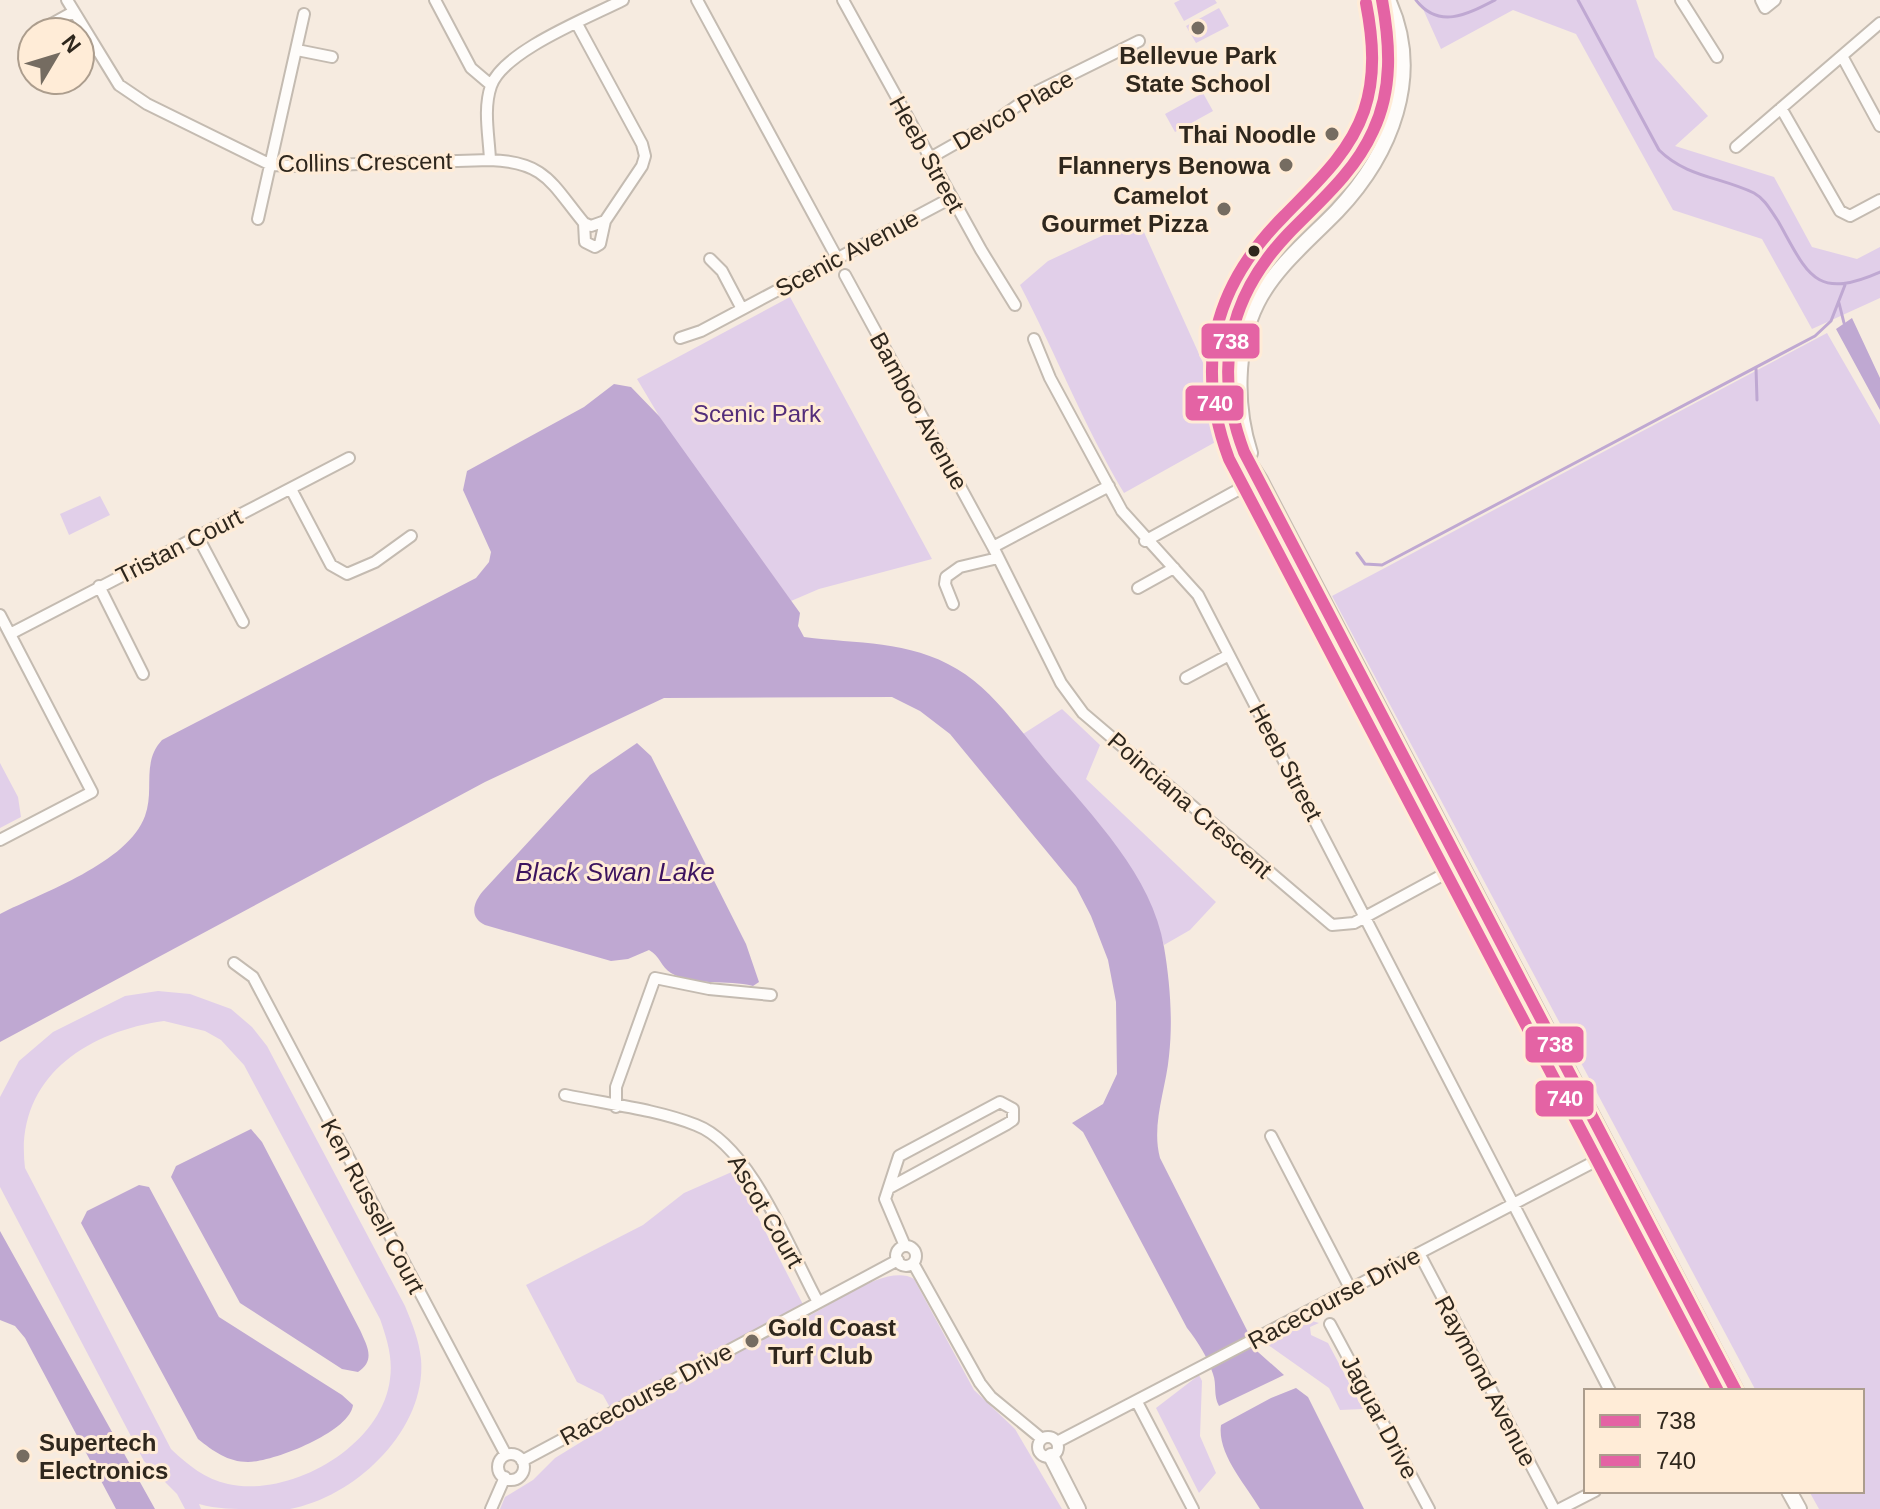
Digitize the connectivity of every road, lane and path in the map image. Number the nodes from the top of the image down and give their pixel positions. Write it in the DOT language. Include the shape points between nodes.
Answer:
graph roads {
  1 [pos="67,0"];
  2 [pos="435,0"];
  3 [pos="623,0"];
  4 [pos="697,0"];
  5 [pos="843,0"];
  6 [pos="1385,0"];
  7 [pos="1681,0"];
  8 [pos="1761,0"];
  9 [pos="1775,0"];
  10 [pos="73,12"];
  11 [pos="304,14"];
  12 [pos="66,16"];
  13 [pos="1880,23"];
  14 [pos="577,24"];
  15 [pos="1139,41"];
  16 [pos="297,50"];
  17 [pos="1842,56"];
  18 [pos="332,57"];
  19 [pos="1717,57"];
  20 [pos="491,85"];
  21 [pos="1781,108"];
  22 [pos="1880,126"];
  23 [pos="1736,147"];
  24 [pos="930,158"];
  25 [pos="490,160"];
  26 [pos="271,165"];
  27 [pos="951,198"];
  28 [pos="1880,200"];
  29 [pos="258,219"];
  30 [pos="605,221"];
  31 [pos="584,223"];
  32 [pos="837,258"];
  33 [pos="710,259"];
  34 [pos="845,275"];
  35 [pos="1015,305"];
  36 [pos="742,309"];
  37 [pos="680,338"];
  38 [pos="1034,339"];
  39 [pos="1242,455"];
  40 [pos="349,458"];
  41 [pos="1260,480"];
  42 [pos="1109,486"];
  43 [pos="291,489"];
  44 [pos="1236,491"];
  45 [pos="1269,498"];
  46 [pos="411,536"];
  47 [pos="198,537"];
  48 [pos="1145,541"];
  49 [pos="996,552"];
  50 [pos="1174,568"];
  51 [pos="99,586"];
  52 [pos="1138,588"];
  53 [pos="953,604"];
  54 [pos="0,615"];
  55 [pos="243,622"];
  56 [pos="10,634"];
  57 [pos="1229,655"];
  58 [pos="143,674"];
  59 [pos="1186,678"];
  60 [pos="0,840"];
  61 [pos="1461,865"];
  62 [pos="1366,917"];
  63 [pos="234,963"];
  64 [pos="771,995"];
  65 [pos="565,1095"];
  66 [pos="616,1107"];
  67 [pos="1271,1136"];
  68 [pos="1611,1153"];
  69 [pos="889,1188"];
  70 [pos="1512,1204"];
  71 [pos="1639,1207"];
  72 [pos="905,1246"];
  73 [pos="1419,1253"];
  74 [pos="898,1260"];
  75 [pos="913,1263"];
  76 [pos="1350,1288"];
  77 [pos="818,1302"];
  78 [pos="1330,1324"];
  79 [pos="1609,1389"];
  80 [pos="1729,1389"];
  81 [pos="1735,1389"];
  82 [pos="1137,1402"];
  83 [pos="1042,1439"];
  84 [pos="1054,1449"];
  85 [pos="506,1455"];
  86 [pos="522,1461"];
  87 [pos="505,1477"];
  88 [pos="1591,1493"];
  89 [pos="491,1509"];
  90 [pos="1078,1509"];
  91 [pos="1193,1509"];
  92 [pos="1429,1509"];
  93 [pos="1557,1509"];
  1 -- 10 [label="street, Collins Crescent"];
  2 -- 20 [label="street" via="471,68"];
  3 -- 14 [label="street"];
  4 -- 32 [label="street"];
  5 -- 24 [label="street, Heeb Street"];
  6 -- 39 [label="main road" via="1389,75 1374,131 1343,179 1273,250 1242,301 1231,332 1226,395"];
  6 -- 41 [label="main road" via="1403,43 1401,90 1389,136 1350,196 1268,286 1246,334 1240,396 1245,438"];
  7 -- 19 [label="street"];
  8 -- 9 [label="street" via="1765,8"];
  10 -- 12 [label="street"];
  10 -- 26 [label="street, Collins Crescent" via="119,85"];
  11 -- 16 [label="street"];
  13 -- 17 [label="street"];
  14 -- 20 [label="street" via="506,63"];
  14 -- 30 [label="street, Collins Crescent" via="645,156"];
  15 -- 24 [label="street, Devco Place" via="1038,91"];
  16 -- 18 [label="street"];
  16 -- 26 [label="street"];
  17 -- 21 [label="street"];
  17 -- 22 [label="street"];
  20 -- 25 [label="street"];
  21 -- 23 [label="street"];
  21 -- 28 [label="street" via="1840,211 1850,216"];
  24 -- 27 [label="street, Heeb Street"];
  25 -- 26 [label="street, Collins Crescent"];
  25 -- 31 [label="street, Collins Crescent" via="515,161 541,171"];
  26 -- 29 [label="street"];
  27 -- 32 [label="street, Scenic Avenue"];
  27 -- 35 [label="street, Heeb Street"];
  30 -- 31 [label="street" via="595,226"];
  30 -- 31 [label="street, Collins Crescent" via="595,247 585,242"];
  32 -- 36 [label="street, Scenic Avenue"];
  33 -- 36 [label="street"];
  34 -- 49 [label="street, Bamboo Avenue"];
  36 -- 37 [label="street, Scenic Avenue"];
  38 -- 42 [label="street, Heeb Street"];
  39 -- 41 [label="main road"];
  39 -- 44 [label="street" via="1244,480"];
  40 -- 43 [label="street, Tristan Court"];
  41 -- 45 [label="main road"];
  42 -- 48 [label="street, Heeb Street"];
  42 -- 49 [label="street"];
  43 -- 46 [label="street" via="331,565 347,574"];
  43 -- 47 [label="street, Tristan Court"];
  44 -- 45 [label="street" via="1249,489"];
  44 -- 48 [label="street"];
  45 -- 61 [label="main road"];
  47 -- 51 [label="street, Tristan Court"];
  47 -- 55 [label="street"];
  48 -- 50 [label="street, Heeb Street"];
  49 -- 53 [label="street" via="946,577"];
  49 -- 62 [label="street, Poinciana Crescent" via="1061,683 1083,713 1323,920 1344,926"];
  50 -- 52 [label="street"];
  50 -- 57 [label="street, Heeb Street" via="1198,595"];
  51 -- 56 [label="street, Tristan Court"];
  51 -- 58 [label="street"];
  54 -- 56 [label="street"];
  56 -- 60 [label="street" via="92,792"];
  57 -- 59 [label="street"];
  57 -- 62 [label="street, Heeb Street"];
  61 -- 62 [label="street, Poinciana Crescent"];
  61 -- 68 [label="main road"];
  62 -- 70 [label="street, Heeb Street"];
  63 -- 85 [label="street, Ken Russell Court" via="253,977"];
  64 -- 66 [label="street" via="655,978 616,1087"];
  65 -- 66 [label="street, Ascot Court"];
  66 -- 77 [label="street, Ascot Court" via="696,1125 727,1143 746,1167"];
  67 -- 76 [label="street"];
  68 -- 70 [label="street, Racecourse Drive"];
  68 -- 71 [label="main road"];
  69 -- 69 [label="street" via="899,1156 1000,1102 1013,1109 1013,1120 1007,1124"];
  69 -- 72 [label="street" via="885,1199"];
  70 -- 73 [label="street, Racecourse Drive"];
  70 -- 79 [label="street, Heeb Street"];
  71 -- 80 [label="street" via="1639,1218"];
  71 -- 81 [label="main road"];
  72 -- 74 [label="street" via="897,1252"];
  72 -- 75 [label="street" via="916,1252"];
  73 -- 76 [label="street, Racecourse Drive"];
  73 -- 93 [label="street, Raymond Avenue"];
  74 -- 75 [label="street"];
  74 -- 77 [label="street, Racecourse Drive"];
  75 -- 83 [label="street" via="980,1383"];
  76 -- 82 [label="street, Racecourse Drive"];
  77 -- 86 [label="street, Racecourse Drive"];
  78 -- 92 [label="street, Jaguar Drive"];
  82 -- 84 [label="street, Racecourse Drive"];
  82 -- 91 [label="street"];
  83 -- 84 [label="street" via="1049,1437"];
  83 -- 84 [label="street" via="1039,1450"];
  84 -- 90 [label="main road"];
  85 -- 86 [label="street"];
  85 -- 87 [label="street, Racecourse Drive" via="499,1466"];
  86 -- 87 [label="street, Racecourse Drive" via="520,1476"];
  87 -- 89 [label="street, Racecourse Drive"];
  88 -- 93 [label="street"];
}
